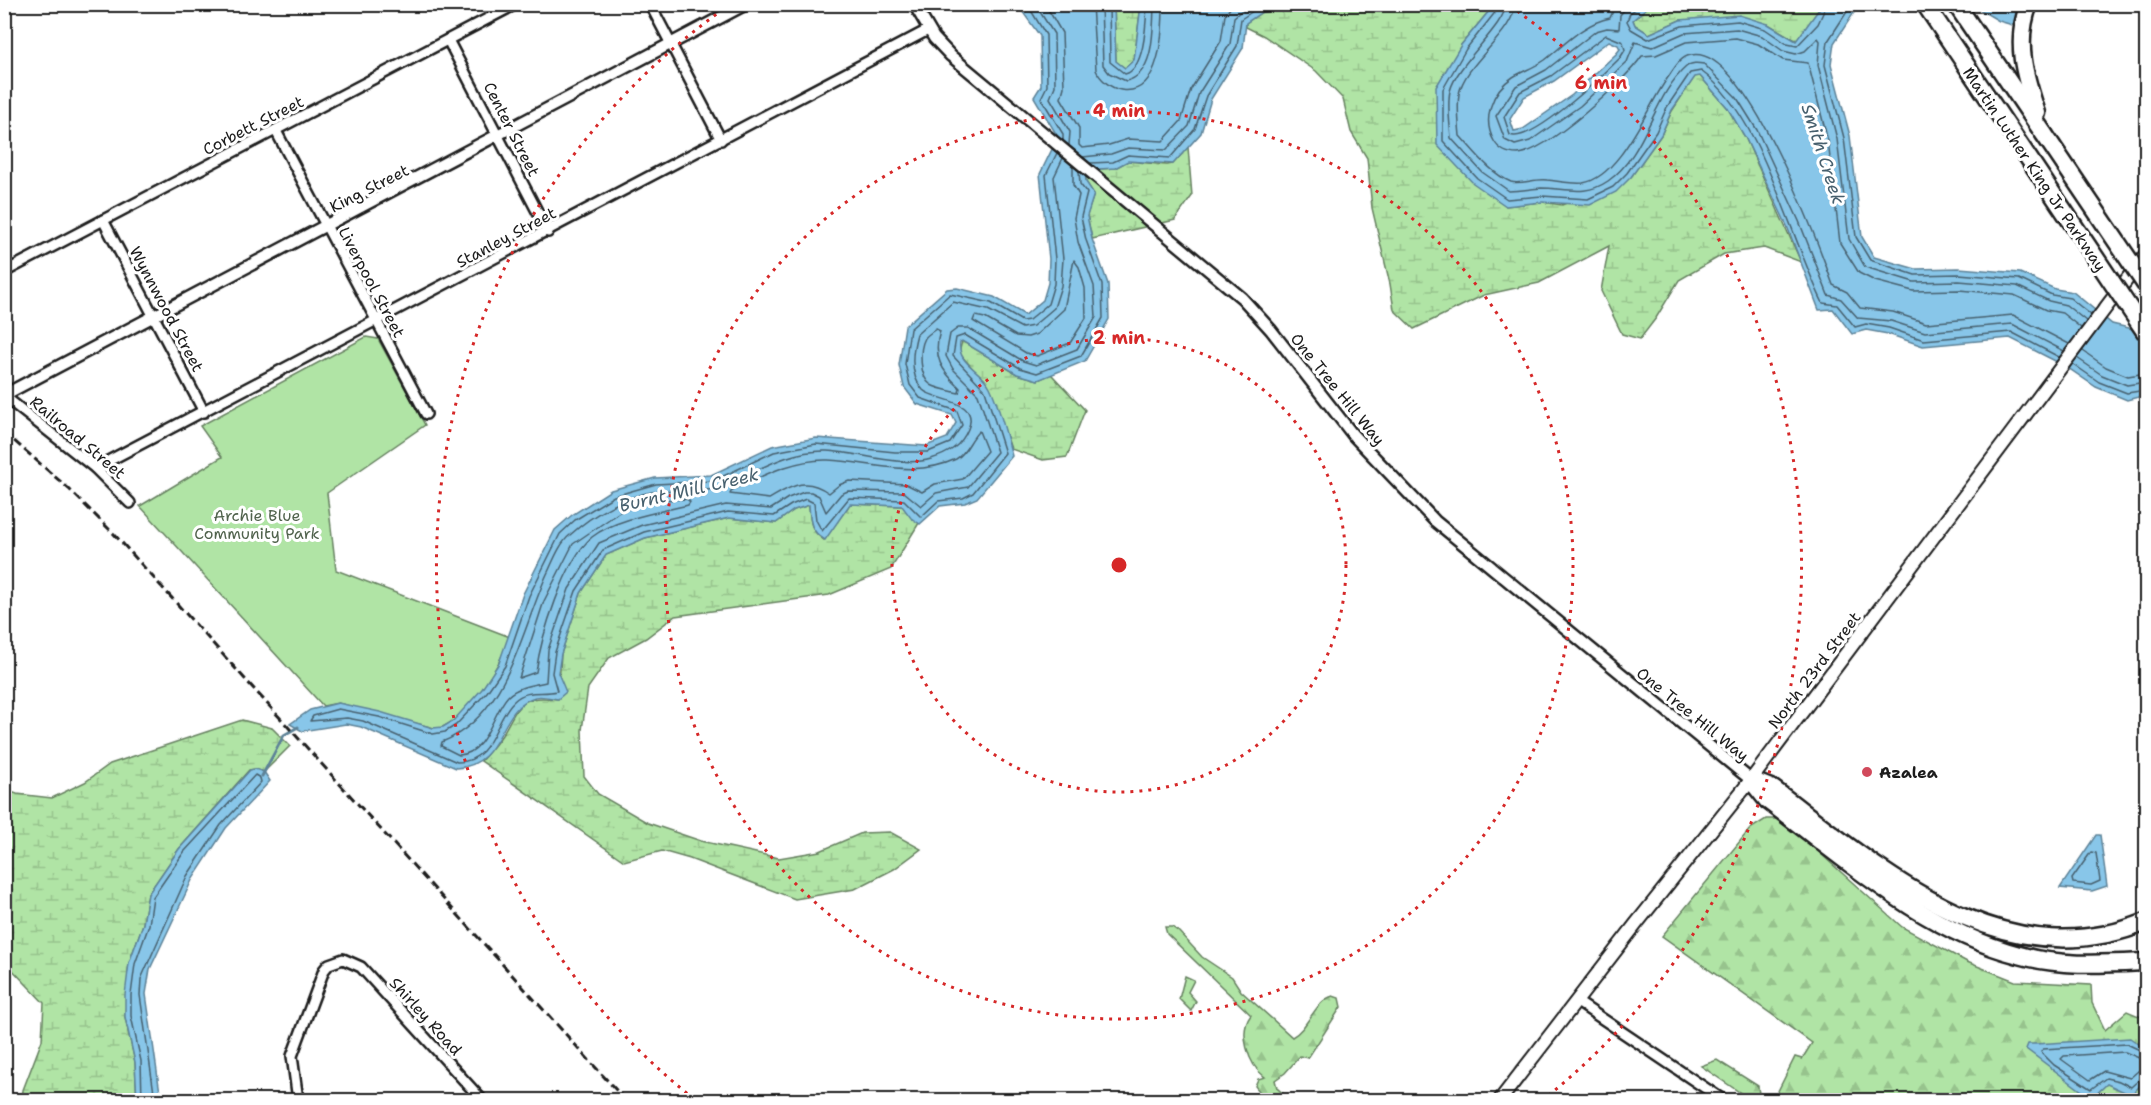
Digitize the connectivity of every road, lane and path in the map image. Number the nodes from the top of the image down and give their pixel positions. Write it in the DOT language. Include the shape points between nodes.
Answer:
graph roads {
  1 [pos="516,4"];
  2 [pos="650,4"];
  3 [pos="746,4"];
  4 [pos="914,4"];
  5 [pos="1924,4"];
  6 [pos="1956,4"];
  7 [pos="2029,4"];
  8 [pos="928,30"];
  9 [pos="448,40"];
  10 [pos="671,44"];
  11 [pos="276,131"];
  12 [pos="2044,134"];
  13 [pos="499,137"];
  14 [pos="721,141"];
  15 [pos="104,220"];
  16 [pos="326,226"];
  17 [pos="548,232"];
  18 [pos="2146,254"];
  19 [pos="4,272"];
  20 [pos="2146,285"];
  21 [pos="154,316"];
  22 [pos="376,322"];
  23 [pos="2146,333"];
  24 [pos="4,396"];
  25 [pos="204,412"];
  26 [pos="426,414"];
  27 [pos="95,468"];
  28 [pos="130,503"];
  29 [pos="1751,780"];
  30 [pos="2146,922"];
  31 [pos="2146,962"];
  32 [pos="1576,1001"];
  33 [pos="298,1101"];
  34 [pos="482,1101"];
  35 [pos="1500,1101"];
  36 [pos="1723,1101"];
  1 -- 9 [label="street, Corbett Street"];
  2 -- 10 [label="street"];
  3 -- 10 [label="street, King Street"];
  4 -- 8 [label="street, One Tree Hill Way"];
  5 -- 23 [label="highway, Martin Luther King Jr Parkway, bridge"];
  6 -- 12 [label="highway, Martin Luther King Jr Parkway"];
  7 -- 12 [label="highway" via="2021,32 2021,57"];
  8 -- 14 [label="street, Stanley Street"];
  8 -- 29 [label="street, One Tree Hill Way" via="951,56 1242,298 1353,435 1435,521"];
  9 -- 11 [label="street, Corbett Street"];
  9 -- 13 [label="street, Center Street"];
  10 -- 13 [label="street, King Street"];
  10 -- 14 [label="street"];
  11 -- 15 [label="street, Corbett Street"];
  11 -- 16 [label="street, Liverpool Street"];
  12 -- 20 [label="highway, Martin Luther King Jr Parkway, bridge"];
  13 -- 16 [label="street, King Street"];
  13 -- 17 [label="street, Center Street"];
  14 -- 17 [label="street, Stanley Street"];
  15 -- 19 [label="street, Corbett Street"];
  15 -- 21 [label="street, Wynnwood Street"];
  16 -- 21 [label="street, King Street"];
  16 -- 22 [label="street, Liverpool Street"];
  17 -- 22 [label="street, Stanley Street"];
  18 -- 29 [label="main road, North 23rd Street"];
  21 -- 24 [label="street, King Street"];
  21 -- 25 [label="street, Wynnwood Street"];
  22 -- 25 [label="street, Stanley Street"];
  22 -- 26 [label="street, Liverpool Street"];
  24 -- 27 [label="street, Railroad Street"];
  25 -- 27 [label="street, Stanley Street"];
  27 -- 28 [label="street, Railroad Street"];
  29 -- 30 [label="highway" via="1773,789 1897,883 1958,916 1992,928 2059,938 2115,932"];
  29 -- 31 [label="highway" via="1767,800 1887,890 1952,931 2020,956 2058,962"];
  29 -- 32 [label="main road, North 23rd Street"];
  32 -- 35 [label="main road, North 23rd Street"];
  32 -- 36 [label="street"];
  33 -- 34 [label="street, Shirley Road" via="292,1066 294,1050 324,970 343,960 361,967"];
}
